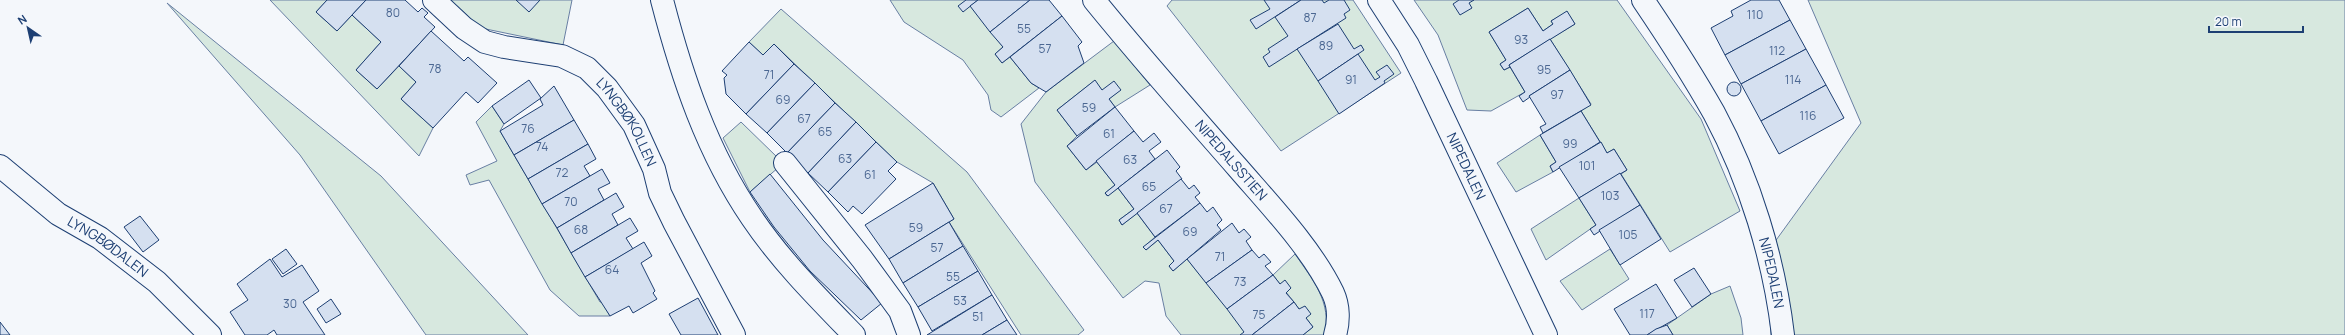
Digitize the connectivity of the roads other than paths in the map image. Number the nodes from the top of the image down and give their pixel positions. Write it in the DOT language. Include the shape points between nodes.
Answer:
graph roads {
  1 [pos="434,0"];
  2 [pos="662,0"];
  3 [pos="1094,0"];
  4 [pos="1379,0"];
  5 [pos="1643,0"];
  6 [pos="785,163"];
  7 [pos="0,166"];
  8 [pos="210,335"];
  9 [pos="734,335"];
  10 [pos="854,335"];
  11 [pos="909,335"];
  12 [pos="1335,335"];
  13 [pos="1546,335"];
  14 [pos="1783,335"];
  1 -- 9 [label="street, LYNGBØKOLLEN" via="464,28 485,42 504,48 562,56 587,68 607,88 634,125 654,170 660,193"];
  2 -- 10 [label="street" via="679,66 727,177 775,249"];
  3 -- 12 [label="street, NIPEDALSSTIEN" via="1278,214 1321,272 1338,315"];
  4 -- 13 [label="street, NIPEDALEN" via="1408,45 1426,81"];
  5 -- 14 [label="street, NIPEDALEN" via="1696,82 1737,162 1771,270"];
  6 -- 11 [label="street" via="900,311"];
  7 -- 8 [label="street, LYNGBØDALEN" via="58,214 100,238 157,282"];
}
